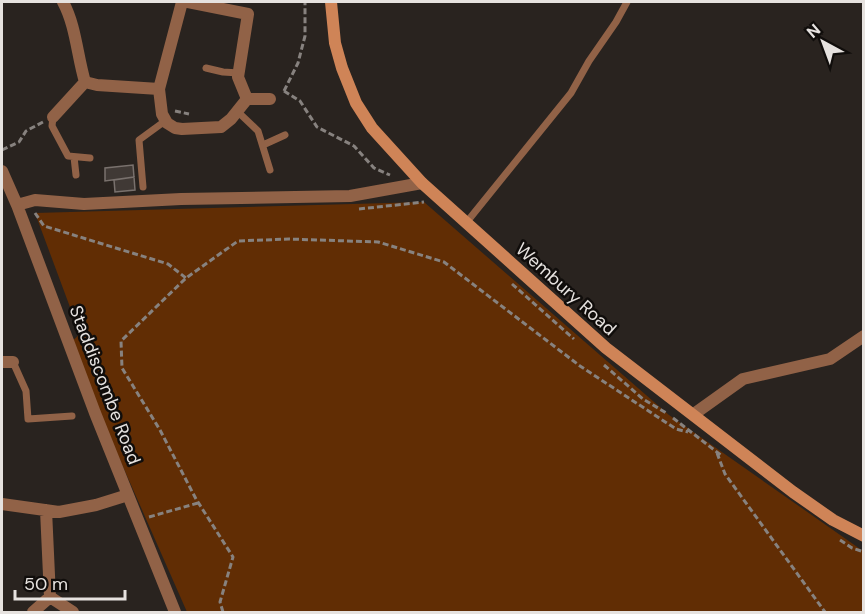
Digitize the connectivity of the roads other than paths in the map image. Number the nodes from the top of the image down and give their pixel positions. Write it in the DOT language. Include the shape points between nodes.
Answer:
graph roads {
  1 [pos="63,2"];
  2 [pos="182,2"];
  3 [pos="188,2"];
  4 [pos="331,2"];
  5 [pos="627,2"];
  6 [pos="250,8"];
  7 [pos="206,68"];
  8 [pos="239,73"];
  9 [pos="85,82"];
  10 [pos="159,89"];
  11 [pos="247,99"];
  12 [pos="270,99"];
  13 [pos="237,111"];
  14 [pos="53,117"];
  15 [pos="165,121"];
  16 [pos="285,135"];
  17 [pos="262,145"];
  18 [pos="74,157"];
  19 [pos="90,158"];
  20 [pos="270,170"];
  21 [pos="2,171"];
  22 [pos="76,175"];
  23 [pos="422,183"];
  24 [pos="143,187"];
  25 [pos="17,205"];
  26 [pos="466,223"];
  27 [pos="864,336"];
  28 [pos="7,362"];
  29 [pos="694,414"];
  30 [pos="72,416"];
  31 [pos="128,495"];
  32 [pos="2,504"];
  33 [pos="46,510"];
  34 [pos="864,536"];
  35 [pos="50,597"];
  36 [pos="33,612"];
  37 [pos="73,612"];
  38 [pos="175,612"];
  1 -- 9 [label="street" via="75,31"];
  2 -- 10 [label="street"];
  3 -- 6 [label="street"];
  4 -- 23 [label="street, Wembury Road" via="335,43 356,103 372,128"];
  5 -- 26 [label="lane" via="572,93"];
  6 -- 8 [label="street"];
  7 -- 8 [label="lane"];
  8 -- 11 [label="street"];
  9 -- 10 [label="street"];
  9 -- 14 [label="street"];
  10 -- 15 [label="street"];
  11 -- 12 [label="street"];
  11 -- 13 [label="street"];
  13 -- 15 [label="street" via="221,127 182,129"];
  13 -- 17 [label="lane" via="258,131"];
  14 -- 18 [label="lane" via="52,126 68,156"];
  15 -- 24 [label="lane" via="139,140"];
  16 -- 17 [label="lane"];
  17 -- 20 [label="lane"];
  18 -- 19 [label="lane"];
  18 -- 22 [label="lane"];
  21 -- 25 [label="street, Staddiscombe Road"];
  23 -- 25 [label="street" via="350,196 84,204 35,200"];
  23 -- 26 [label="street, Wembury Road"];
  25 -- 31 [label="street, Staddiscombe Road"];
  26 -- 29 [label="street, Wembury Road" via="606,348"];
  27 -- 29 [label="street" via="830,359 743,379"];
  28 -- 30 [label="lane" via="26,391 28,419"];
  29 -- 34 [label="street, Wembury Road" via="825,515"];
  31 -- 33 [label="street" via="59,513"];
  31 -- 38 [label="street, Staddiscombe Road"];
  32 -- 33 [label="street"];
  33 -- 35 [label="street"];
  35 -- 36 [label="street"];
  35 -- 37 [label="street"];
}
